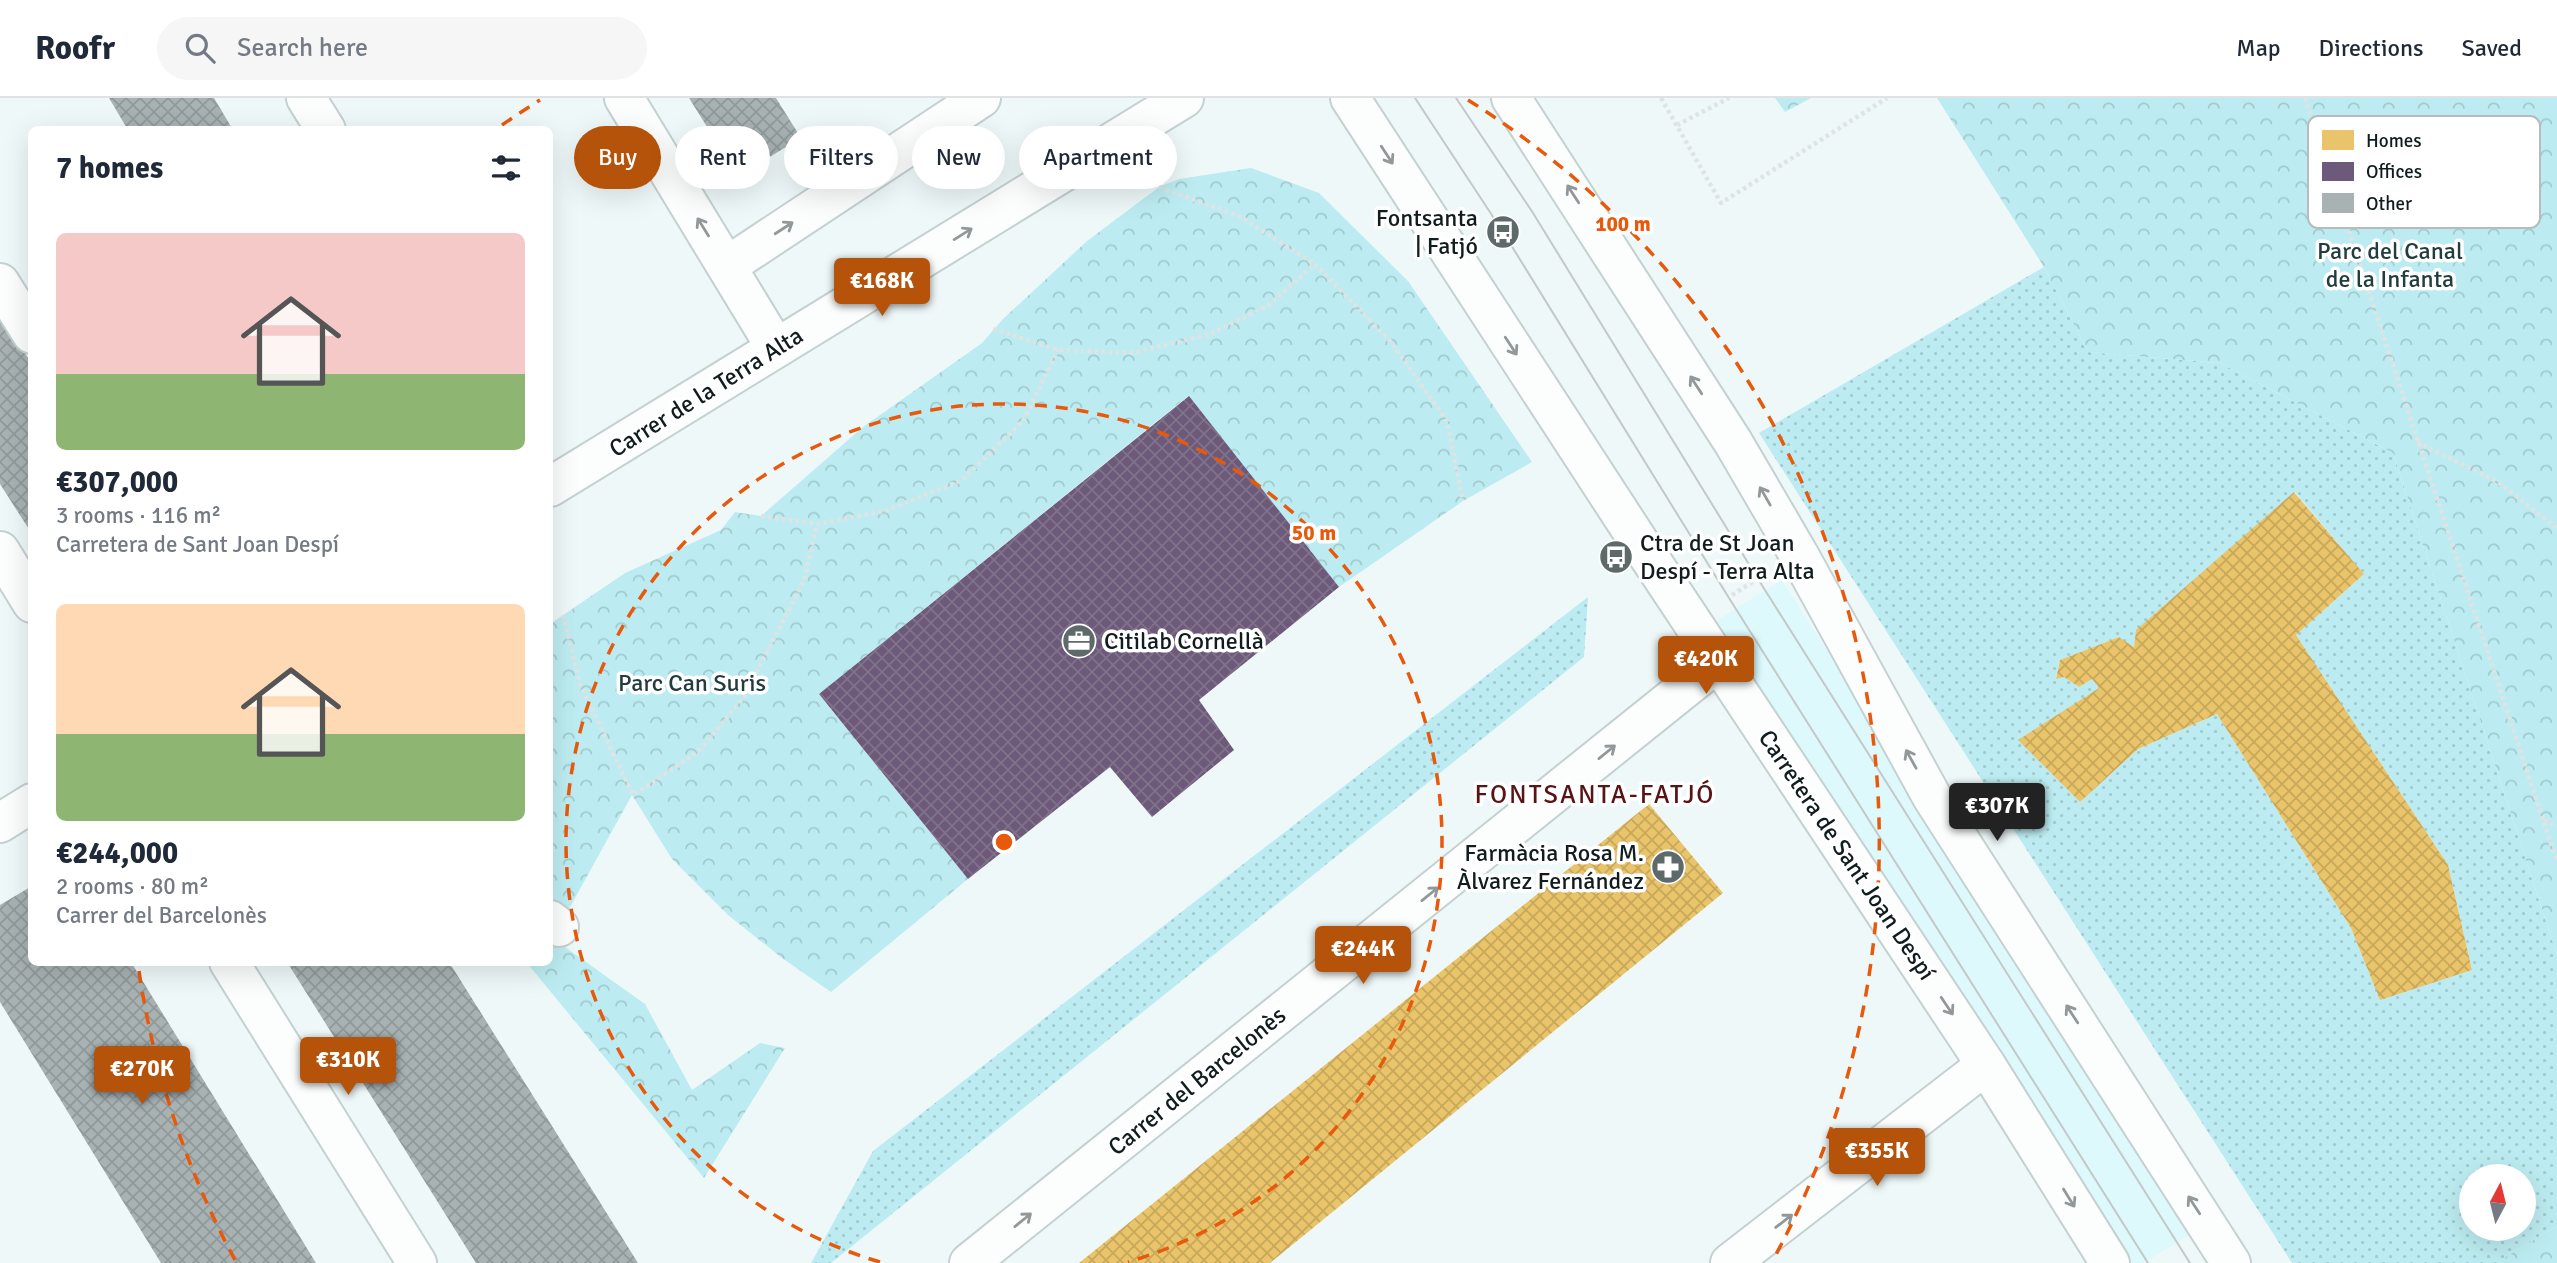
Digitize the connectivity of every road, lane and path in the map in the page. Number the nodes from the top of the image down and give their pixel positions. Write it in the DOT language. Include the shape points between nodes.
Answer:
graph roads {
  1 [pos="306,98"];
  2 [pos="624,98"];
  3 [pos="981,98"];
  4 [pos="1184,98"];
  5 [pos="1350,98"];
  6 [pos="1511,98"];
  7 [pos="1661,98"];
  8 [pos="1729,98"];
  9 [pos="1887,98"];
  10 [pos="2305,98"];
  11 [pos="2311,116"];
  12 [pos="1677,125"];
  13 [pos="324,126"];
  14 [pos="1165,189"];
  15 [pos="2347,228"];
  16 [pos="1315,264"];
  17 [pos="727,266"];
  18 [pos="0,283"];
  19 [pos="28,328"];
  20 [pos="993,329"];
  21 [pos="776,348"];
  22 [pos="1058,350"];
  23 [pos="2417,442"];
  24 [pos="553,485"];
  25 [pos="1463,501"];
  26 [pos="761,516"];
  27 [pos="817,524"];
  28 [pos="2557,528"];
  29 [pos="0,551"];
  30 [pos="28,596"];
  31 [pos="563,615"];
  32 [pos="1719,661"];
  33 [pos="28,806"];
  34 [pos="2543,820"];
  35 [pos="0,823"];
  36 [pos="2557,826"];
  37 [pos="2557,862"];
  38 [pos="231,966"];
  39 [pos="1986,1065"];
  40 [pos="417,1263"];
  41 [pos="970,1263"];
  42 [pos="1730,1263"];
  43 [pos="2110,1263"];
  44 [pos="2231,1263"];
  1 -- 13 [label="street"];
  17 -- 2 [label="street, one-way"];
  17 -- 3 [label="street, one-way"];
  21 -- 4 [label="street, Carrer de la Terra Alta, one-way"];
  5 -- 32 [label="street, Carretera de Sant Joan Despí, one-way"];
  44 -- 6 [label="street, one-way" via="1932,797 1733,442"];
  7 -- 12 [label="path"];
  8 -- 12 [label="path"];
  9 -- 12 [label="path" via="1721,203"];
  10 -- 11 [label="path"];
  14 -- 16 [label="path" via="1239,216"];
  15 -- 23 [label="path"];
  16 -- 22 [label="path" via="1269,305 1210,334 1133,353"];
  16 -- 25 [label="path" via="1391,342 1447,421"];
  17 -- 21 [label="street"];
  18 -- 19 [label="street"];
  20 -- 22 [label="path"];
  21 -- 24 [label="street, Carrer de la Terra Alta"];
  22 -- 27 [label="path" via="1023,421 962,480 885,511"];
  23 -- 28 [label="path" via="2498,482"];
  23 -- 34 [label="path"];
  26 -- 27 [label="path"];
  27 -- 31 [label="path" via="804,580 744,697 699,751 633,795 580,684"];
  29 -- 30 [label="street"];
  32 -- 39 [label="street, Carretera de Sant Joan Despí, one-way"];
  41 -- 32 [label="street, Carrer del Barcelonès, one-way"];
  33 -- 35 [label="street"];
  34 -- 36 [label="path"];
  34 -- 37 [label="path"];
  38 -- 40 [label="street"];
  42 -- 39 [label="street, one-way"];
  39 -- 43 [label="street, Carretera de Sant Joan Despí, one-way"];
}
